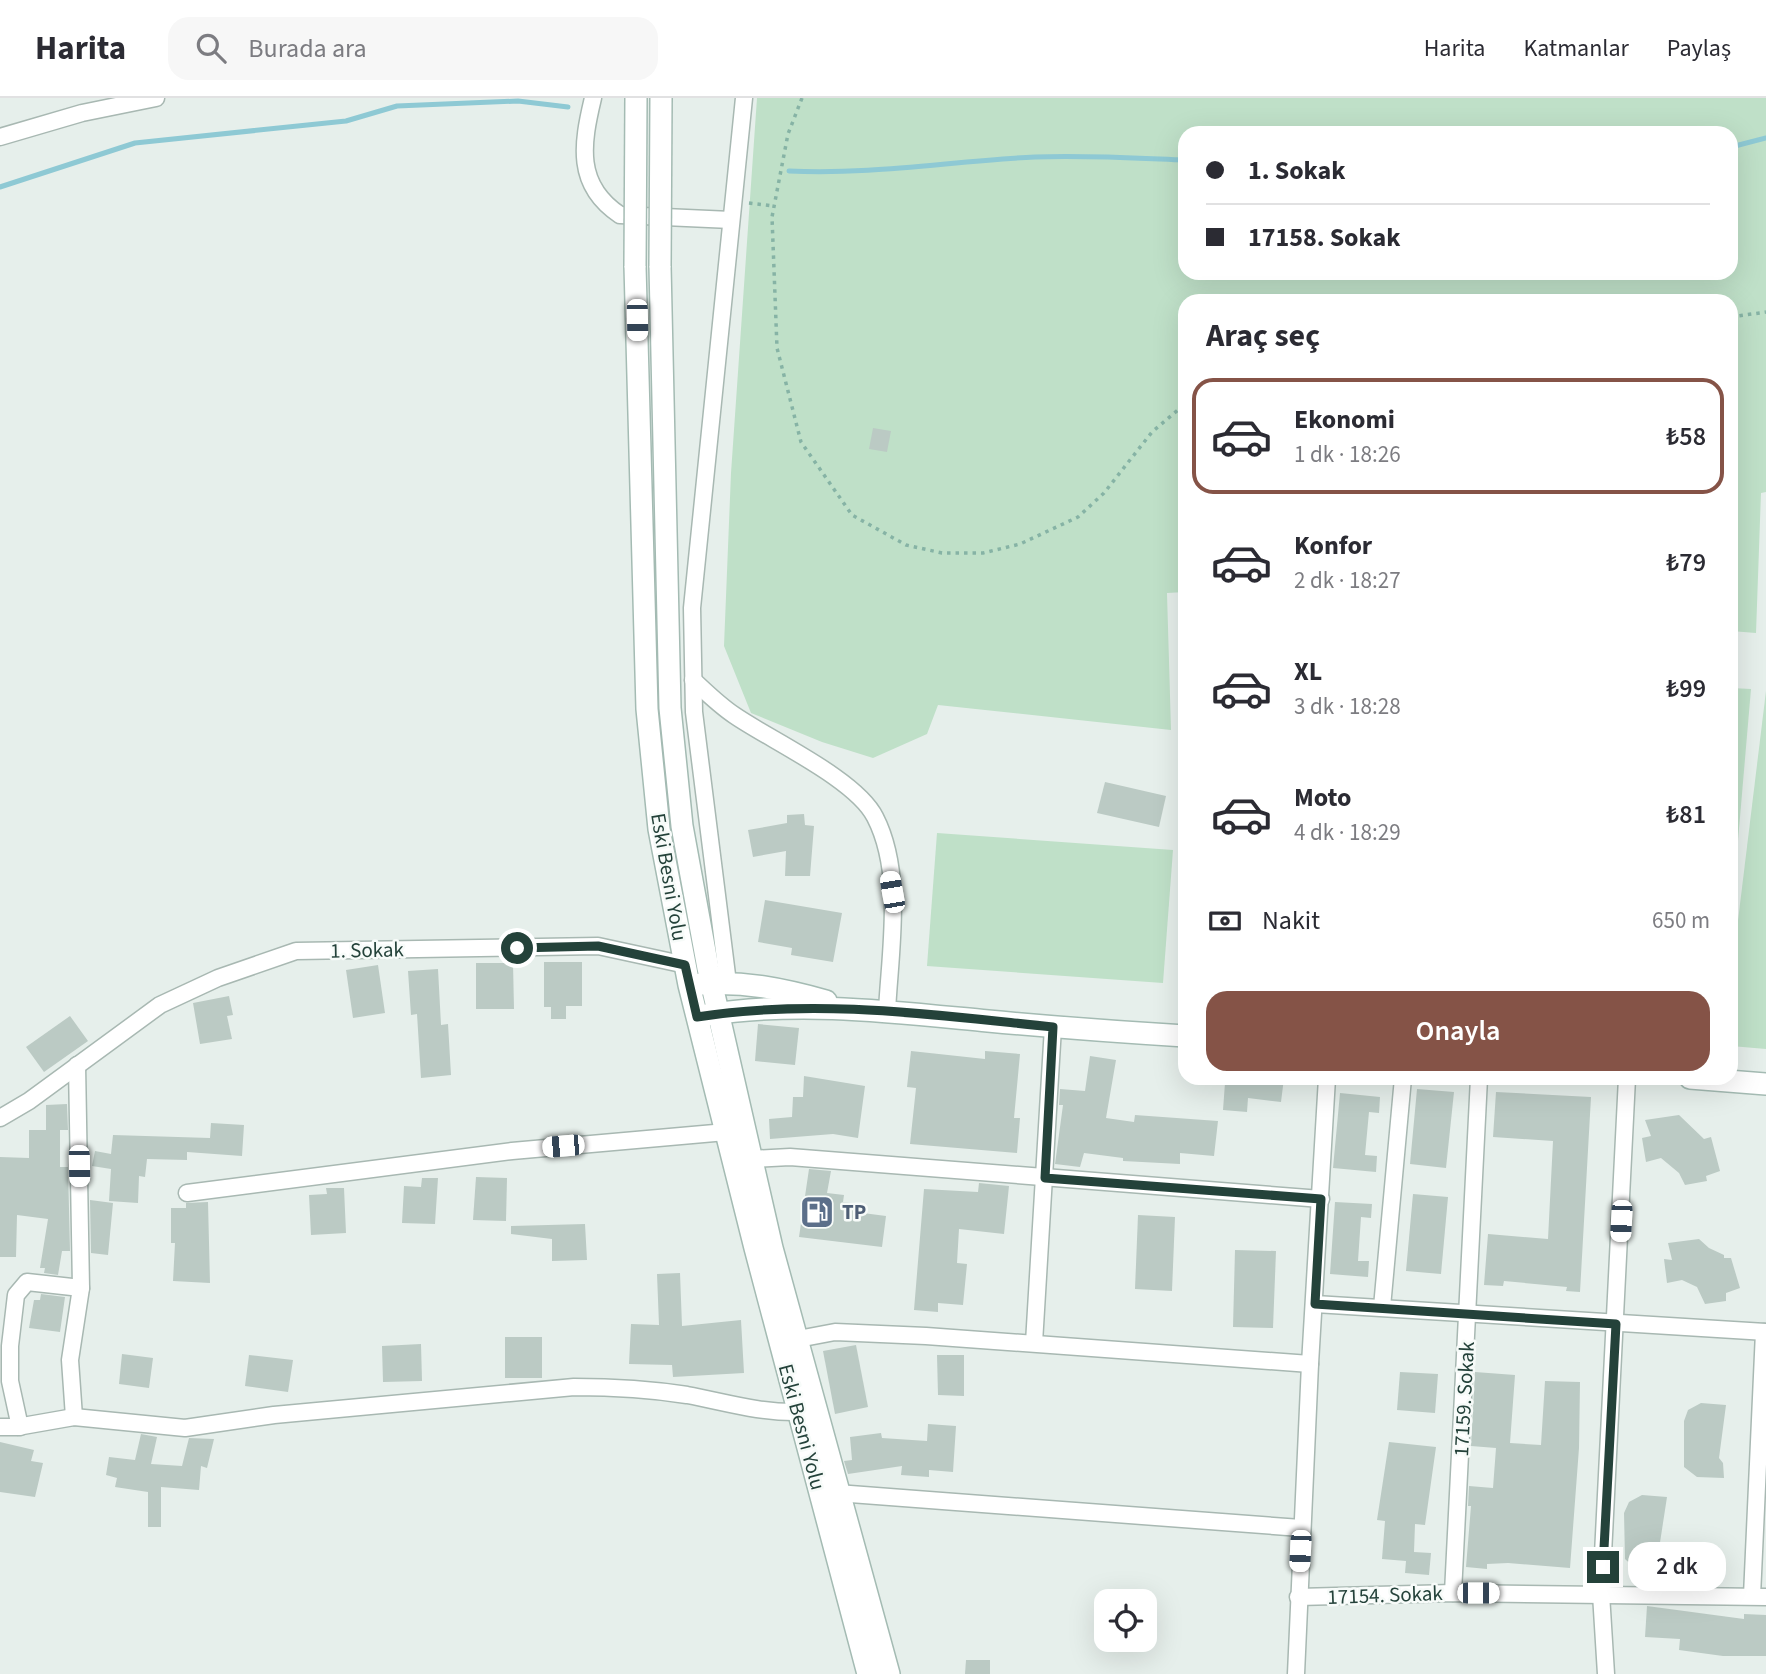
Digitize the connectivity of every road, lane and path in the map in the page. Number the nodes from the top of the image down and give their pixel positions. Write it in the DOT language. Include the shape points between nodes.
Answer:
graph roads {
  1 [pos="156,98"];
  2 [pos="593,98"];
  3 [pos="636,98"];
  4 [pos="661,98"];
  5 [pos="744,98"];
  6 [pos="802,98"];
  7 [pos="0,136"];
  8 [pos="733,201"];
  9 [pos="774,206"];
  10 [pos="731,220"];
  11 [pos="1766,313"];
  12 [pos="1738,316"];
  13 [pos="1178,410"];
  14 [pos="693,680"];
  15 [pos="687,975"];
  16 [pos="720,983"];
  17 [pos="848,1007"];
  18 [pos="887,1011"];
  19 [pos="719,1013"];
  20 [pos="697,1017"];
  21 [pos="1053,1027"];
  22 [pos="1178,1036"];
  23 [pos="77,1065"];
  24 [pos="1738,1082"];
  25 [pos="1766,1084"];
  26 [pos="1327,1085"];
  27 [pos="1402,1085"];
  28 [pos="1479,1085"];
  29 [pos="1628,1085"];
  30 [pos="0,1118"];
  31 [pos="726,1132"];
  32 [pos="751,1158"];
  33 [pos="1045,1178"];
  34 [pos="187,1193"];
  35 [pos="1321,1199"];
  36 [pos="81,1289"];
  37 [pos="1315,1304"];
  38 [pos="1382,1307"];
  39 [pos="1469,1313"];
  40 [pos="1616,1324"];
  41 [pos="1765,1332"];
  42 [pos="798,1339"];
  43 [pos="1034,1343"];
  44 [pos="1310,1364"];
  45 [pos="798,1412"];
  46 [pos="74,1416"];
  47 [pos="20,1426"];
  48 [pos="0,1427"];
  49 [pos="837,1493"];
  50 [pos="1301,1528"];
  51 [pos="1453,1593"];
  52 [pos="1601,1594"];
  53 [pos="1298,1597"];
  54 [pos="1759,1597"];
  55 [pos="868,1674"];
  56 [pos="889,1674"];
  57 [pos="1296,1674"];
  58 [pos="1606,1674"];
  1 -- 7 [label="street"];
  2 -- 10 [label="street" via="583,138 589,183 606,206 620,215"];
  3 -- 15 [label="main road, Eski Besni Yolu, bridge" via="635,266 649,750"];
  4 -- 16 [label="main road, Eski Besni Yolu, bridge" via="660,266 673,748 682,826"];
  5 -- 8 [label="street"];
  6 -- 9 [label="path" via="788,134"];
  8 -- 9 [label="path"];
  8 -- 10 [label="street"];
  9 -- 13 [label="path" via="778,348 801,442 852,515 906,545 942,553 983,553 1051,531 1078,517 1104,494 1152,432"];
  10 -- 14 [label="street" via="692,608"];
  11 -- 12 [label="path"];
  14 -- 16 [label="street"];
  14 -- 18 [label="street" via="732,714 835,777 873,813 883,834 892,892"];
  15 -- 16 [label="main road"];
  15 -- 20 [label="main road, Eski Besni Yolu"];
  15 -- 23 [label="street, 1. Sokak" via="598,946 296,951 218,978 160,1005"];
  16 -- 17 [label="main road" via="772,986"];
  16 -- 19 [label="main road, Eski Besni Yolu"];
  17 -- 18 [label="main road"];
  17 -- 19 [label="main road"];
  18 -- 21 [label="main road"];
  19 -- 20 [label="main road"];
  19 -- 32 [label="main road, Eski Besni Yolu"];
  20 -- 31 [label="main road, Eski Besni Yolu"];
  21 -- 22 [label="main road"];
  21 -- 33 [label="street"];
  23 -- 30 [label="street, 1. Sokak"];
  23 -- 36 [label="street"];
  24 -- 25 [label="main road"];
  26 -- 35 [label="street"];
  27 -- 38 [label="street"];
  28 -- 39 [label="street, 17159. Sokak"];
  29 -- 40 [label="street"];
  31 -- 34 [label="street" via="512,1151"];
  31 -- 45 [label="main road, Eski Besni Yolu"];
  32 -- 33 [label="street" via="790,1157"];
  32 -- 42 [label="main road, Eski Besni Yolu"];
  33 -- 35 [label="street"];
  33 -- 43 [label="street"];
  35 -- 37 [label="street"];
  36 -- 46 [label="street" via="70,1360"];
  36 -- 47 [label="street" via="27,1282 16,1295 10,1381"];
  37 -- 38 [label="street"];
  37 -- 44 [label="street"];
  38 -- 39 [label="street"];
  39 -- 40 [label="street"];
  39 -- 51 [label="street, 17159. Sokak"];
  40 -- 41 [label="street"];
  40 -- 52 [label="street"];
  41 -- 54 [label="street"];
  42 -- 43 [label="street" via="835,1332"];
  42 -- 49 [label="main road, Eski Besni Yolu"];
  43 -- 44 [label="street"];
  44 -- 50 [label="street"];
  45 -- 46 [label="street" via="773,1413 623,1387 574,1387 274,1415 185,1428"];
  45 -- 55 [label="main road, Eski Besni Yolu"];
  46 -- 47 [label="street"];
  47 -- 48 [label="street"];
  49 -- 50 [label="street"];
  49 -- 56 [label="main road, Eski Besni Yolu"];
  50 -- 53 [label="street"];
  51 -- 52 [label="street, 17154. Sokak"];
  51 -- 53 [label="street, 17154. Sokak"];
  52 -- 54 [label="street, 17154. Sokak"];
  52 -- 58 [label="street"];
  53 -- 57 [label="street"];
}
